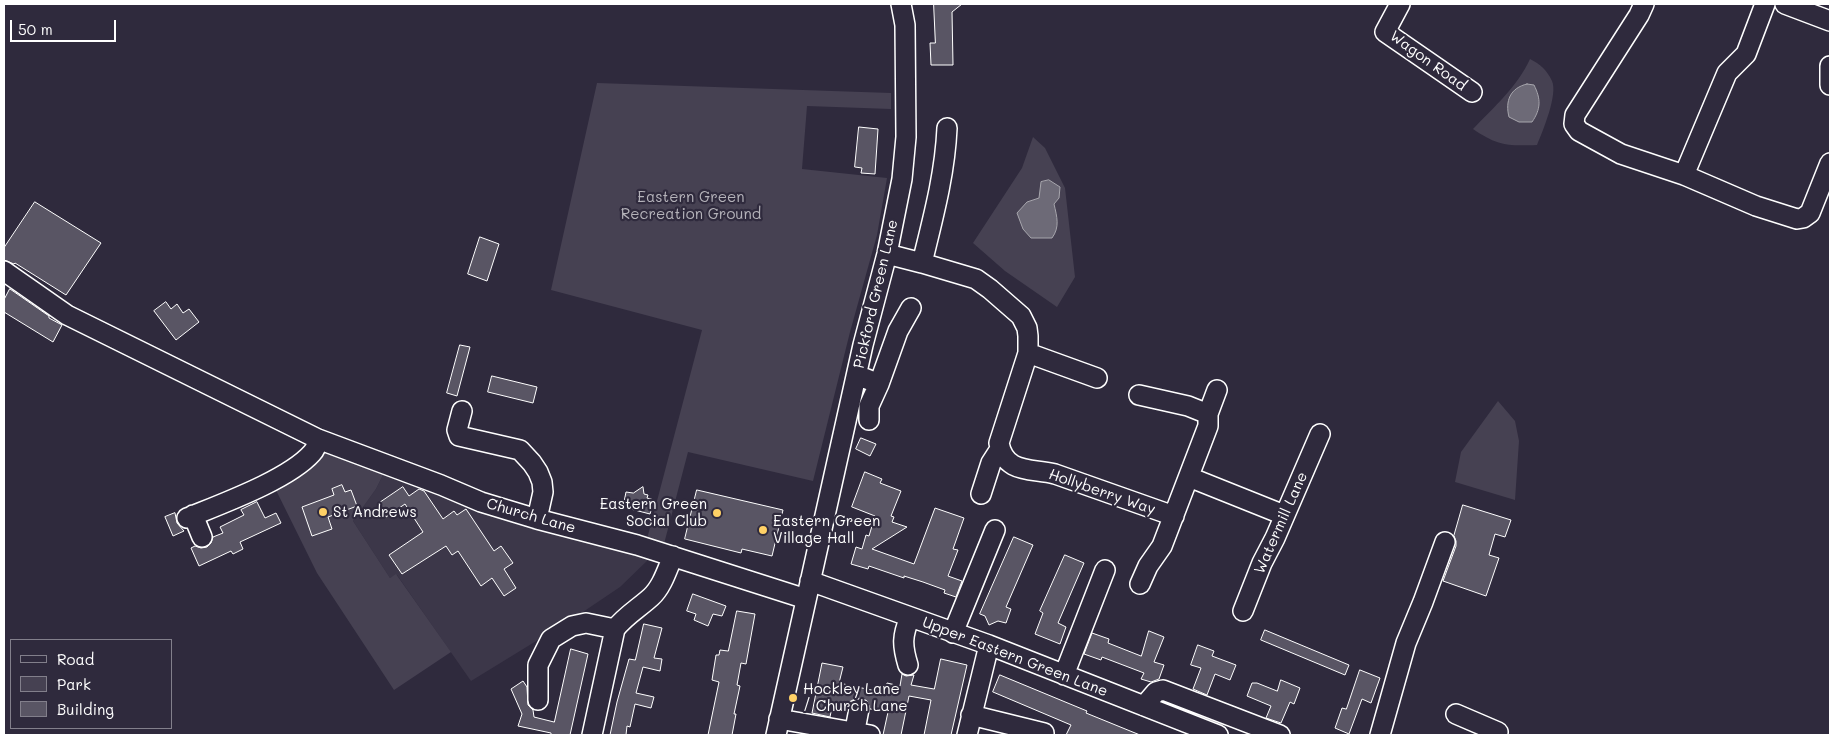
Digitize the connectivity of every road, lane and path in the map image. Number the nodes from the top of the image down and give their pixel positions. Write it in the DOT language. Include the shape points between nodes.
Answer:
graph roads {
  1 [pos="902,4"];
  2 [pos="1400,4"];
  3 [pos="1644,4"];
  4 [pos="1766,4"];
  5 [pos="1785,4"];
  6 [pos="1830,21"];
  7 [pos="1830,66"];
  8 [pos="1830,85"];
  9 [pos="1472,92"];
  10 [pos="947,128"];
  11 [pos="1830,163"];
  12 [pos="1684,175"];
  13 [pos="888,254"];
  14 [pos="922,262"];
  15 [pos="4,271"];
  16 [pos="911,308"];
  17 [pos="1028,353"];
  18 [pos="857,375"];
  19 [pos="1097,378"];
  20 [pos="879,384"];
  21 [pos="1217,390"];
  22 [pos="1140,395"];
  23 [pos="462,411"];
  24 [pos="1208,414"];
  25 [pos="868,420"];
  26 [pos="1320,434"];
  27 [pos="318,439"];
  28 [pos="1000,450"];
  29 [pos="1189,477"];
  30 [pos="981,494"];
  31 [pos="1284,515"];
  32 [pos="1174,516"];
  33 [pos="538,519"];
  34 [pos="995,530"];
  35 [pos="202,537"];
  36 [pos="1445,542"];
  37 [pos="673,556"];
  38 [pos="1105,570"];
  39 [pos="1140,584"];
  40 [pos="808,590"];
  41 [pos="1243,611"];
  42 [pos="910,617"];
  43 [pos="615,629"];
  44 [pos="953,633"];
  45 [pos="989,645"];
  46 [pos="908,664"];
  47 [pos="1064,675"];
  48 [pos="538,700"];
  49 [pos="1144,706"];
  50 [pos="859,710"];
  51 [pos="1456,714"];
  52 [pos="971,715"];
  53 [pos="778,727"];
  54 [pos="1044,733"];
  55 [pos="859,734"];
  56 [pos="592,735"];
  57 [pos="967,735"];
  58 [pos="1218,735"];
  59 [pos="1280,735"];
  60 [pos="1380,735"];
  61 [pos="1496,735"];
  1 -- 13 [label="street, Pickford Green Lane" via="906,137"];
  2 -- 9 [label="street, Wagon Road" via="1385,32"];
  3 -- 12 [label="street" via="1576,113 1574,124 1579,131 1621,154"];
  4 -- 12 [label="street" via="1746,54 1727,73"];
  5 -- 6 [label="street"];
  7 -- 8 [label="street"];
  10 -- 14 [label="street" via="940,190"];
  11 -- 12 [label="street" via="1812,210 1800,218 1756,206"];
  13 -- 14 [label="street"];
  13 -- 18 [label="street, Pickford Green Lane"];
  14 -- 17 [label="street" via="976,279 1015,309 1027,328"];
  15 -- 27 [label="street, Church Lane" via="67,315"];
  16 -- 20 [label="street" via="898,331"];
  17 -- 19 [label="street"];
  17 -- 28 [label="street" via="1000,436"];
  18 -- 20 [label="street"];
  18 -- 40 [label="street, Pickford Green Lane"];
  20 -- 25 [label="street" via="869,406"];
  21 -- 24 [label="street"];
  22 -- 24 [label="street"];
  23 -- 33 [label="street" via="458,436 520,450 532,463 540,477 542,492"];
  24 -- 29 [label="street" via="1208,426"];
  26 -- 31 [label="street, Watermill Lane"];
  27 -- 33 [label="street, Church Lane" via="481,502"];
  27 -- 35 [label="street" via="313,452 294,468 190,517"];
  28 -- 30 [label="street" via="991,463"];
  28 -- 32 [label="street, Hollyberry Way" via="1005,459 1019,468 1055,474"];
  29 -- 31 [label="street"];
  29 -- 32 [label="street"];
  31 -- 41 [label="street, Watermill Lane"];
  32 -- 39 [label="street" via="1162,546"];
  33 -- 37 [label="street, Church Lane"];
  34 -- 44 [label="street"];
  36 -- 60 [label="street" via="1406,643"];
  37 -- 40 [label="street, Church Lane"];
  37 -- 43 [label="street" via="652,596"];
  38 -- 47 [label="street"];
  40 -- 42 [label="street, Upper Eastern Green Lane"];
  40 -- 53 [label="street, Pickford Green Lane"];
  42 -- 44 [label="street, Upper Eastern Green Lane"];
  42 -- 46 [label="street" via="903,635"];
  43 -- 48 [label="street" via="586,623 572,626 551,639 538,665"];
  43 -- 56 [label="street"];
  44 -- 45 [label="street, Upper Eastern Green Lane"];
  45 -- 47 [label="street, Upper Eastern Green Lane"];
  45 -- 52 [label="street"];
  47 -- 49 [label="street, Upper Eastern Green Lane"];
  49 -- 58 [label="street, Upper Eastern Green Lane"];
  49 -- 59 [label="street" via="1156,692 1163,690"];
  50 -- 55 [label="street"];
  51 -- 61 [label="street" via="1498,732"];
  52 -- 54 [label="street"];
  52 -- 57 [label="street"];
  53 -- 55 [label="street"];
}
